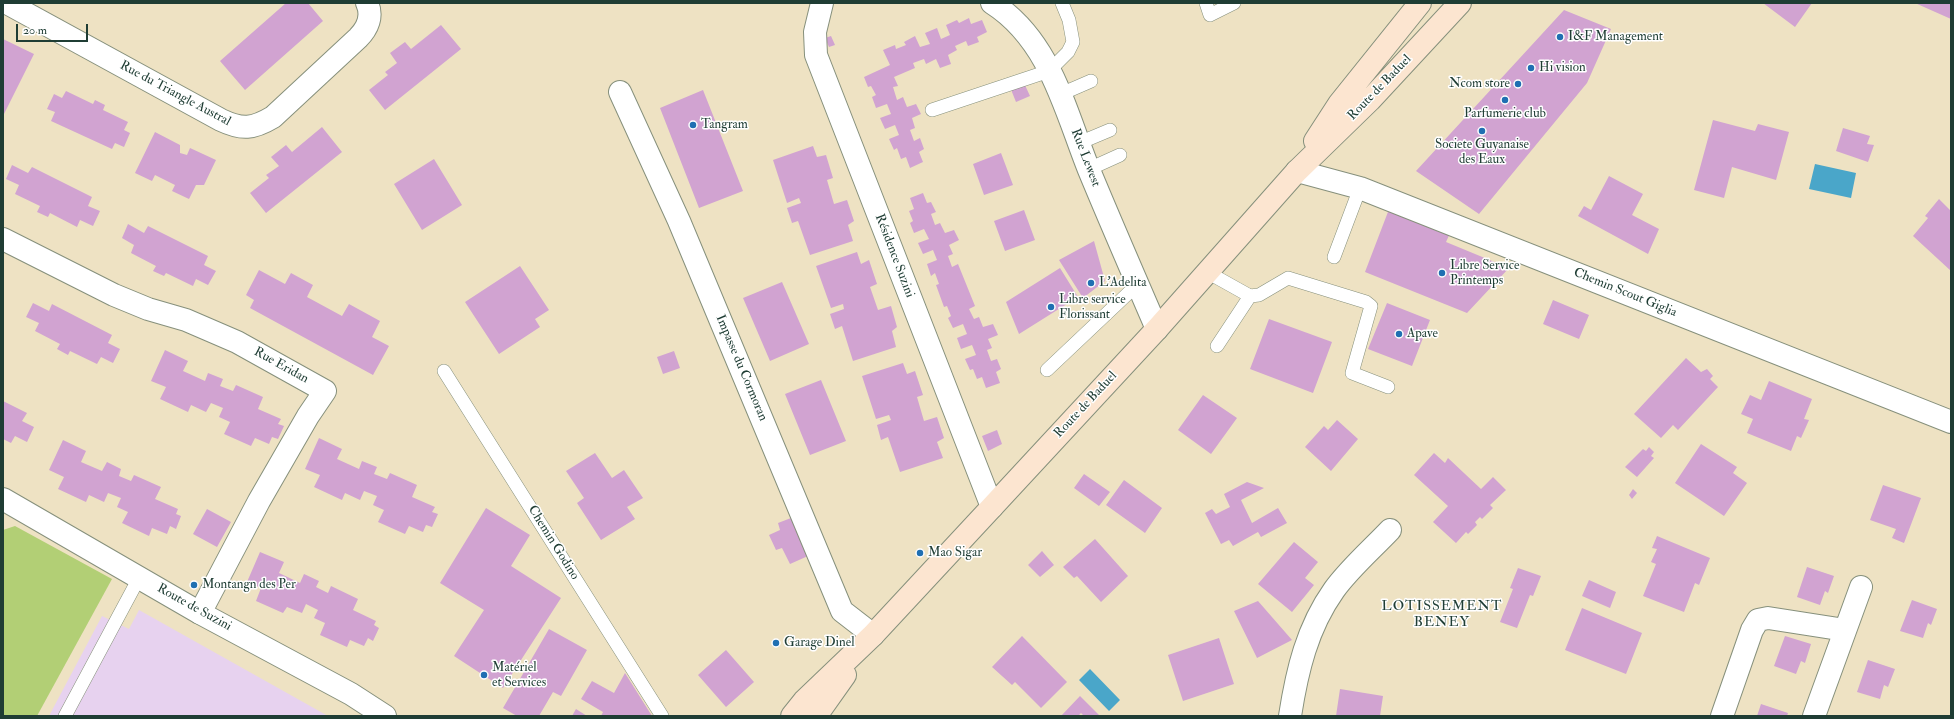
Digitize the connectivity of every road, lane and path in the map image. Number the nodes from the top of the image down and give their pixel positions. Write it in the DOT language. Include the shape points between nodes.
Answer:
graph roads {
  1 [pos="7,3"];
  2 [pos="367,3"];
  3 [pos="822,3"];
  4 [pos="992,3"];
  5 [pos="1062,3"];
  6 [pos="1206,3"];
  7 [pos="1234,3"];
  8 [pos="1460,3"];
  9 [pos="1416,5"];
  10 [pos="1049,71"];
  11 [pos="1091,81"];
  12 [pos="620,92"];
  13 [pos="1061,94"];
  14 [pos="932,110"];
  15 [pos="1110,130"];
  16 [pos="1079,143"];
  17 [pos="1120,155"];
  18 [pos="1089,169"];
  19 [pos="1297,171"];
  20 [pos="1360,188"];
  21 [pos="3,239"];
  22 [pos="1334,257"];
  23 [pos="1207,272"];
  24 [pos="1138,284"];
  25 [pos="1250,296"];
  26 [pos="1157,329"];
  27 [pos="1217,346"];
  28 [pos="444,370"];
  29 [pos="1047,370"];
  30 [pos="1388,387"];
  31 [pos="1951,422"];
  32 [pos="3,499"];
  33 [pos="992,507"];
  34 [pos="1390,530"];
  35 [pos="139,578"];
  36 [pos="1861,587"];
  37 [pos="200,613"];
  38 [pos="1845,630"];
  39 [pos="873,635"];
  40 [pos="65,716"];
  41 [pos="385,716"];
  42 [pos="662,716"];
  43 [pos="792,716"];
  44 [pos="816,716"];
  45 [pos="1290,716"];
  46 [pos="1722,716"];
  47 [pos="1814,716"];
  1 -- 2 [label="street, Rue du Triangle Austral" via="221,120 234,126 249,127 273,117 366,30 370,10"];
  3 -- 33 [label="street, Résidence Suzini" via="815,32 816,55"];
  4 -- 10 [label="street, Rue Lewest" via="1008,13 1022,27 1032,39"];
  5 -- 10 [label="lane" via="1069,20 1073,42 1068,52"];
  6 -- 7 [label="lane" via="1210,15"];
  8 -- 19 [label="main road, Route de Baduel" via="1370,100"];
  9 -- 19 [label="main road, Route de Baduel" via="1339,104"];
  10 -- 13 [label="street, Rue Lewest"];
  10 -- 14 [label="lane"];
  11 -- 13 [label="lane"];
  12 -- 39 [label="street, Impasse du Cormoran" via="679,222 842,611"];
  13 -- 16 [label="street, Rue Lewest"];
  15 -- 16 [label="lane"];
  16 -- 18 [label="street, Rue Lewest"];
  17 -- 18 [label="lane"];
  18 -- 24 [label="street, Rue Lewest"];
  19 -- 20 [label="street, Chemin Scout Giglia"];
  19 -- 23 [label="main road, Route de Baduel"];
  20 -- 22 [label="lane"];
  20 -- 31 [label="street, Chemin Scout Giglia"];
  21 -- 37 [label="street, Rue Eridan" via="114,295 148,309 186,320 237,342 325,391 259,502"];
  23 -- 25 [label="lane"];
  23 -- 26 [label="main road, Route de Baduel"];
  24 -- 26 [label="street, Rue Lewest"];
  24 -- 29 [label="lane"];
  25 -- 27 [label="lane"];
  25 -- 30 [label="lane" via="1260,295 1288,278 1366,302 1371,306 1352,373"];
  26 -- 33 [label="main road, Route de Baduel"];
  28 -- 42 [label="lane, Chemin Godino"];
  32 -- 35 [label="street, Route de Suzini"];
  33 -- 39 [label="main road, Route de Baduel"];
  34 -- 45 [label="street" via="1335,589 1321,610 1301,658"];
  35 -- 37 [label="street, Route de Suzini"];
  35 -- 40 [label="lane"];
  36 -- 38 [label="street"];
  37 -- 41 [label="street, Route de Suzini" via="351,694"];
  38 -- 46 [label="street" via="1768,618 1758,620 1752,630"];
  38 -- 47 [label="street"];
  39 -- 43 [label="main road, Route de Baduel" via="804,701"];
  39 -- 44 [label="main road, Route de Baduel"];
}
